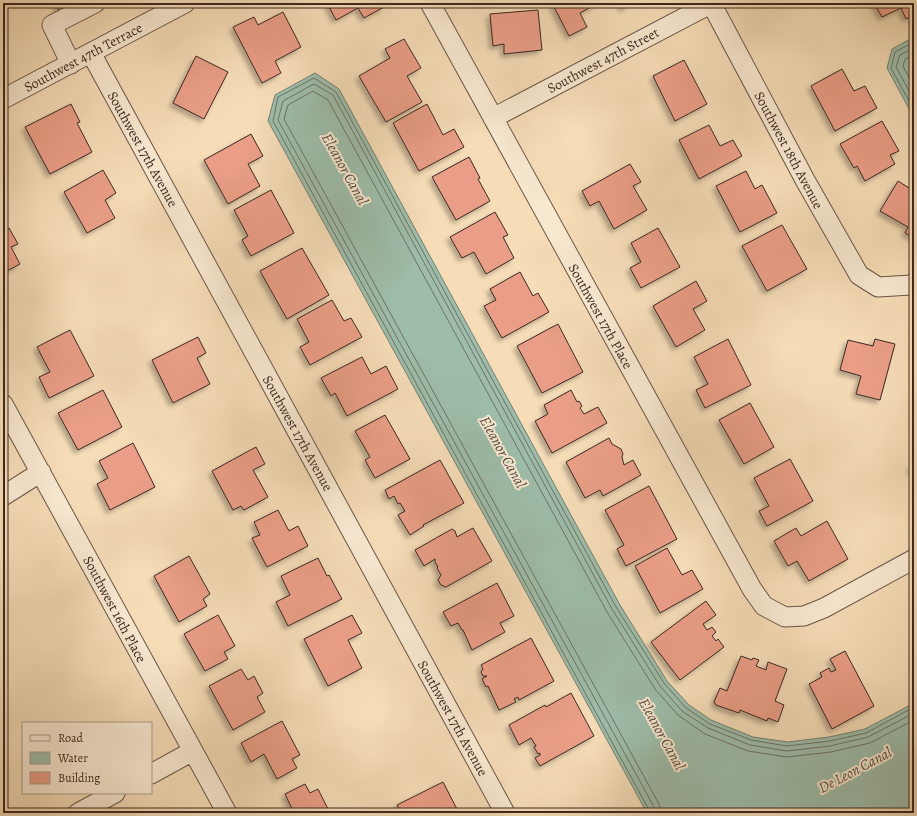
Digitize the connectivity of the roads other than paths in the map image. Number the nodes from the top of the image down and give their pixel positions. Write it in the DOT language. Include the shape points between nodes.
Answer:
graph roads {
  1 [pos="95,3"];
  2 [pos="185,3"];
  3 [pos="430,3"];
  4 [pos="712,3"];
  5 [pos="91,53"];
  6 [pos="71,64"];
  7 [pos="3,99"];
  8 [pos="493,118"];
  9 [pos="914,283"];
  10 [pos="3,404"];
  11 [pos="41,472"];
  12 [pos="3,496"];
  13 [pos="914,559"];
  14 [pos="193,751"];
  15 [pos="152,773"];
  16 [pos="114,794"];
  17 [pos="78,813"];
  18 [pos="227,813"];
  19 [pos="505,813"];
  1 -- 6 [label="street" via="52,25"];
  2 -- 5 [label="street, Southwest 47th Terrace"];
  3 -- 8 [label="street, Southwest 17th Place"];
  4 -- 8 [label="street, Southwest 47th Street"];
  4 -- 9 [label="street, Southwest 18th Avenue" via="805,180 859,275 878,286"];
  5 -- 6 [label="street, Southwest 47th Terrace"];
  5 -- 19 [label="street, Southwest 17th Avenue"];
  6 -- 7 [label="street, Southwest 47th Terrace"];
  8 -- 13 [label="street, Southwest 17th Place" via="752,589 764,606 786,617 804,616 824,608"];
  10 -- 11 [label="street, Southwest 16th Place"];
  11 -- 12 [label="street"];
  11 -- 14 [label="street, Southwest 16th Place"];
  14 -- 15 [label="street"];
  14 -- 18 [label="street, Southwest 16th Place"];
  16 -- 17 [label="street"];
}
